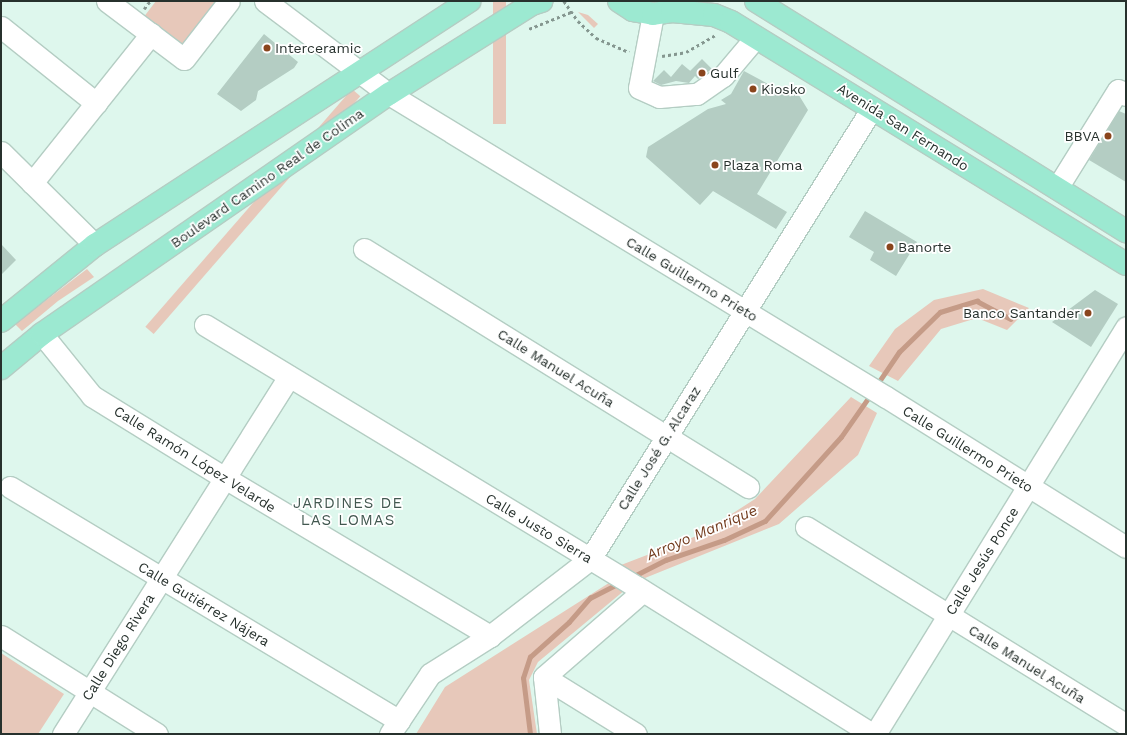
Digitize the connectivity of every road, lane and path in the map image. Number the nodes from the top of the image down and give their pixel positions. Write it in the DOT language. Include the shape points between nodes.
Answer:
graph roads {
  1 [pos="107,1"];
  2 [pos="229,1"];
  3 [pos="470,1"];
  4 [pos="542,1"];
  5 [pos="619,1"];
  6 [pos="691,1"];
  7 [pos="756,1"];
  8 [pos="278,5"];
  9 [pos="662,12"];
  10 [pos="1,27"];
  11 [pos="151,34"];
  12 [pos="756,37"];
  13 [pos="360,72"];
  14 [pos="389,94"];
  15 [pos="1126,95"];
  16 [pos="96,103"];
  17 [pos="872,108"];
  18 [pos="975,137"];
  19 [pos="1,152"];
  20 [pos="961,163"];
  21 [pos="32,183"];
  22 [pos="1057,188"];
  23 [pos="1126,231"];
  24 [pos="95,245"];
  25 [pos="364,249"];
  26 [pos="1126,264"];
  27 [pos="746,312"];
  28 [pos="1,320"];
  29 [pos="205,326"];
  30 [pos="1126,327"];
  31 [pos="42,334"];
  32 [pos="6,357"];
  33 [pos="289,377"];
  34 [pos="665,436"];
  35 [pos="224,478"];
  36 [pos="1028,486"];
  37 [pos="10,487"];
  38 [pos="748,487"];
  39 [pos="806,527"];
  40 [pos="1126,548"];
  41 [pos="597,563"];
  42 [pos="162,578"];
  43 [pos="640,590"];
  44 [pos="949,615"];
  45 [pos="1,636"];
  46 [pos="490,636"];
  47 [pos="544,677"];
  48 [pos="90,692"];
  49 [pos="1126,726"];
  50 [pos="394,727"];
  51 [pos="63,734"];
  52 [pos="157,734"];
  53 [pos="550,734"];
  54 [pos="636,734"];
  55 [pos="872,734"];
  56 [pos="875,734"];
  1 -- 11 [label="street"];
  2 -- 11 [label="street" via="184,59"];
  3 -- 13 [label="main road"];
  4 -- 14 [label="main road, Boulevard Camino Real de Colima" via="532,4"];
  5 -- 9 [label="main road, Avenida San Fernando" via="633,10"];
  6 -- 9 [label="main road"];
  7 -- 18 [label="main road, Avenida San Fernando"];
  8 -- 13 [label="street, Calle Guillermo Prieto"];
  9 -- 12 [label="main road, Avenida San Fernando" via="714,15"];
  9 -- 12 [label="street" via="639,88 659,97 697,94 723,76"];
  10 -- 16 [label="street"];
  11 -- 16 [label="street"];
  12 -- 17 [label="main road, Avenida San Fernando"];
  13 -- 14 [label="street, Calle Guillermo Prieto"];
  13 -- 24 [label="main road"];
  14 -- 27 [label="street, Calle Guillermo Prieto"];
  14 -- 31 [label="main road, Boulevard Camino Real de Colima"];
  15 -- 22 [label="street" via="1118,90"];
  16 -- 21 [label="street"];
  17 -- 20 [label="main road, Avenida San Fernando"];
  17 -- 27 [label="street, Calle José G. Alcaraz"];
  18 -- 20 [label="main road"];
  18 -- 22 [label="main road, Avenida San Fernando"];
  19 -- 21 [label="street"];
  20 -- 26 [label="main road, Avenida San Fernando"];
  21 -- 24 [label="street"];
  22 -- 23 [label="main road, Avenida San Fernando"];
  24 -- 28 [label="main road"];
  25 -- 34 [label="street, Calle Manuel Acuña"];
  27 -- 34 [label="street, Calle José G. Alcaraz"];
  27 -- 36 [label="street, Calle Guillermo Prieto"];
  29 -- 33 [label="street, Calle Justo Sierra"];
  30 -- 36 [label="street, Calle Jesús Ponce"];
  31 -- 32 [label="main road, Boulevard Camino Real de Colima"];
  31 -- 35 [label="street, Calle Ramón López Velarde" via="92,396"];
  33 -- 35 [label="street, Calle Diego Rivera"];
  33 -- 41 [label="street, Calle Justo Sierra"];
  34 -- 38 [label="street, Calle Manuel Acuña"];
  34 -- 41 [label="street, Calle José G. Alcaraz"];
  35 -- 42 [label="street, Calle Diego Rivera"];
  35 -- 46 [label="street, Calle Ramón López Velarde"];
  36 -- 40 [label="street, Calle Guillermo Prieto"];
  36 -- 44 [label="street, Calle Jesús Ponce"];
  37 -- 42 [label="street, Calle Gutiérrez Nájera"];
  39 -- 44 [label="street, Calle Manuel Acuña"];
  41 -- 43 [label="street, Calle Justo Sierra"];
  41 -- 46 [label="street, Calle José G. Alcaraz"];
  42 -- 48 [label="street, Calle Diego Rivera"];
  42 -- 50 [label="street, Calle Gutiérrez Nájera"];
  43 -- 47 [label="street"];
  43 -- 55 [label="street, Calle Justo Sierra"];
  44 -- 49 [label="street, Calle Manuel Acuña"];
  44 -- 56 [label="street, Calle Jesús Ponce"];
  45 -- 48 [label="street"];
  46 -- 50 [label="street, Calle José G. Alcaraz" via="430,674"];
  47 -- 53 [label="street"];
  47 -- 54 [label="street"];
  48 -- 51 [label="street, Calle Diego Rivera"];
  48 -- 52 [label="street"];
}
